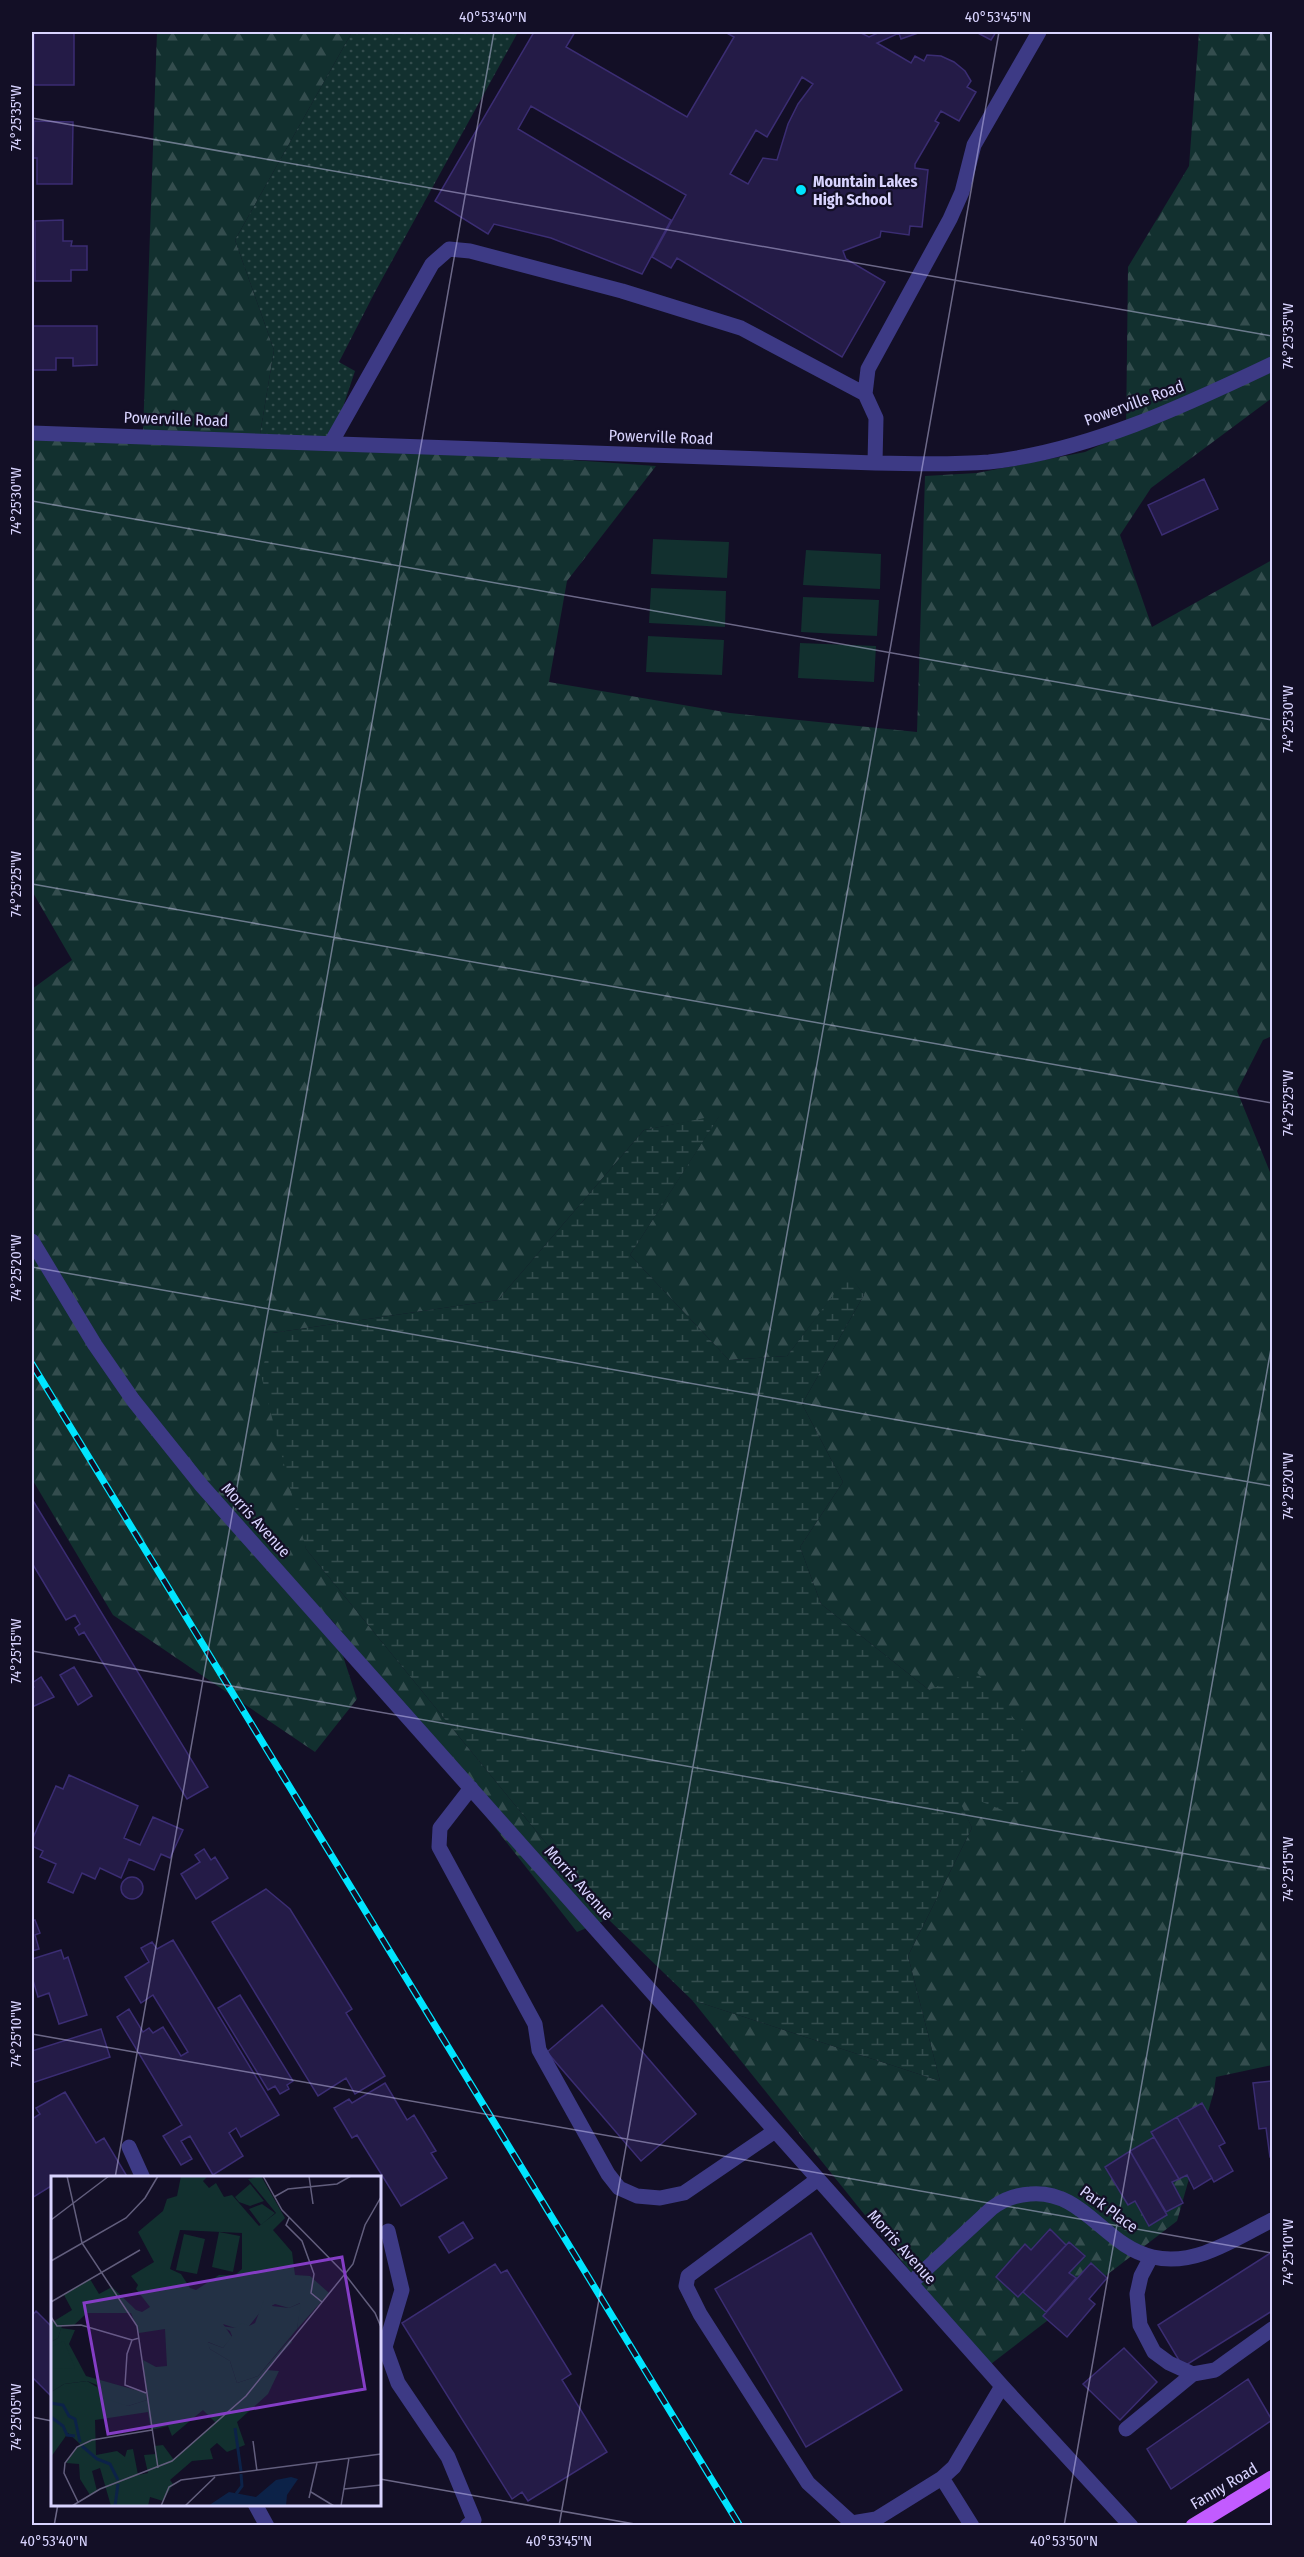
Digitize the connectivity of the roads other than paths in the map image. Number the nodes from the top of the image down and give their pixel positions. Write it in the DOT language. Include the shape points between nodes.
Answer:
graph roads {
  1 [pos="1040,32"];
  2 [pos="1272,364"];
  3 [pos="865,394"];
  4 [pos="32,433"];
  5 [pos="331,443"];
  6 [pos="875,463"];
  7 [pos="32,1241"];
  8 [pos="471,1788"];
  9 [pos="775,2131"];
  10 [pos="129,2147"];
  11 [pos="142,2176"];
  12 [pos="818,2180"];
  13 [pos="1272,2220"];
  14 [pos="388,2230"];
  15 [pos="1151,2256"];
  16 [pos="911,2283"];
  17 [pos="1272,2329"];
  18 [pos="1192,2374"];
  19 [pos="1002,2386"];
  20 [pos="1126,2429"];
  21 [pos="942,2478"];
  22 [pos="1272,2478"];
  23 [pos="256,2506"];
  24 [pos="853,2524"];
  25 [pos="267,2526"];
  26 [pos="467,2526"];
  27 [pos="972,2526"];
  28 [pos="1131,2526"];
  29 [pos="1193,2526"];
  1 -- 3 [label="street" via="974,145 962,192 868,369"];
  2 -- 6 [label="street, Powerville Road" via="1184,406 1048,450 990,462"];
  3 -- 5 [label="street" via="741,328 622,291 470,251 449,249 432,264"];
  3 -- 6 [label="street" via="876,418"];
  4 -- 5 [label="street, Powerville Road"];
  5 -- 6 [label="street, Powerville Road"];
  7 -- 8 [label="street, Morris Avenue" via="95,1346 202,1486"];
  8 -- 9 [label="street, Morris Avenue"];
  8 -- 9 [label="street" via="440,1828 439,1847 534,2024 539,2050 619,2188 636,2196 660,2198 684,2193"];
  9 -- 12 [label="street, Morris Avenue"];
  10 -- 11 [label="street"];
  12 -- 16 [label="street, Morris Avenue"];
  12 -- 24 [label="street" via="688,2276 687,2286 700,2314 808,2482"];
  13 -- 15 [label="street, Park Place" via="1206,2253 1177,2258"];
  14 -- 26 [label="street" via="402,2290 385,2347 399,2383 448,2457 474,2520"];
  15 -- 16 [label="street, Park Place" via="1122,2241 1068,2200 1048,2194 1017,2195 992,2208"];
  15 -- 18 [label="street" via="1137,2294 1140,2325 1154,2352"];
  16 -- 19 [label="street, Morris Avenue"];
  17 -- 18 [label="street" via="1215,2370"];
  18 -- 20 [label="street"];
  19 -- 21 [label="street" via="954,2467"];
  19 -- 28 [label="street, Morris Avenue"];
  21 -- 24 [label="street" via="876,2519"];
  21 -- 27 [label="street"];
  22 -- 29 [label="main road, Fanny Road"];
  23 -- 25 [label="street"];
}
